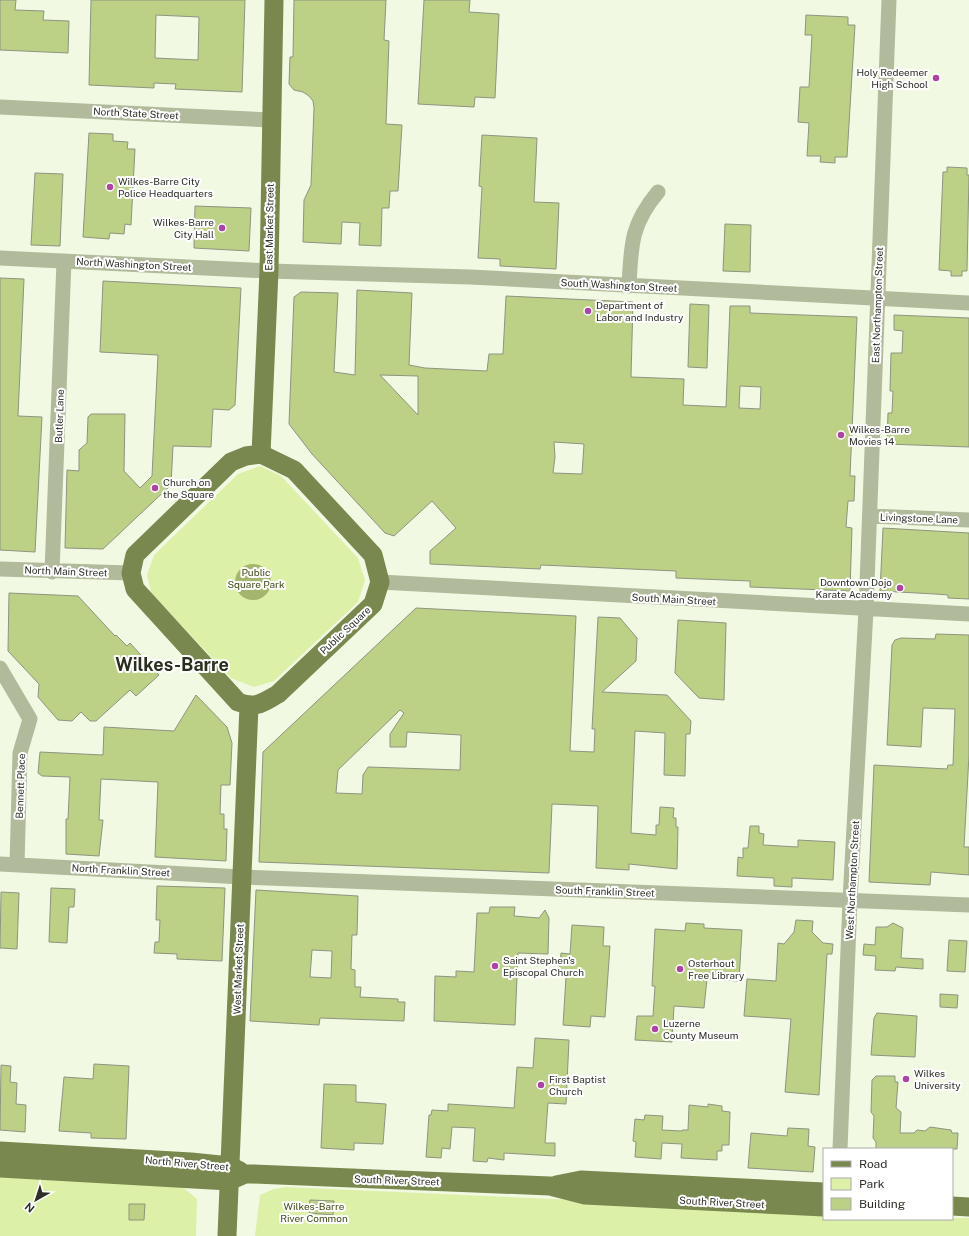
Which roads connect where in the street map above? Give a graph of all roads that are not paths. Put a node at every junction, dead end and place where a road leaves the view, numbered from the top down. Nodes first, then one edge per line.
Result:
1 (274, 0) edge
2 (889, 0) edge
3 (0, 107) edge
4 (271, 120) junction
5 (658, 192) dead end
6 (0, 258) edge
7 (64, 261) junction
8 (269, 270) junction
9 (629, 286) junction
10 (876, 298) junction
11 (969, 303) edge
12 (262, 454) junction
13 (870, 516) junction
14 (969, 520) edge
15 (0, 570) edge
16 (52, 572) junction
17 (131, 573) junction
18 (380, 582) junction
19 (866, 610) junction
20 (969, 614) edge
21 (0, 668) edge
22 (249, 706) junction
23 (0, 864) edge
24 (17, 865) junction
25 (242, 877) junction
26 (850, 900) junction
27 (969, 905) edge
28 (840, 1148) edge
29 (0, 1151) edge
30 (0, 1168) edge
31 (235, 1174) junction
32 (550, 1186) junction
33 (823, 1192) edge
34 (953, 1206) edge
35 (969, 1207) edge
36 (823, 1208) edge
37 (227, 1234) edge

1 - 4 main road, East Market Street
2 - 10 street, East Northampton Street
3 - 4 street, North State Street
4 - 8 main road, East Market Street
5 - 9 street
6 - 7 street, North Washington Street
7 - 8 street, North Washington Street
7 - 16 street, Butler Lane
8 - 9 street, South Washington Street
8 - 12 main road, East Market Street
9 - 10 street, South Washington Street
10 - 11 street, South Washington Street
10 - 13 street, East Northampton Street
12 - 17 main road
12 - 18 main road
13 - 14 street, Livingstone Lane
13 - 19 street, East Northampton Street
15 - 16 street, North Main Street
16 - 17 street, North Main Street
17 - 22 main road
18 - 19 street, South Main Street
18 - 22 main road, Public Square
19 - 20 street, South Main Street
19 - 26 street, West Northampton Street
21 - 24 street, Bennett Place
22 - 25 main road, West Market Street
23 - 24 street, North Franklin Street
24 - 25 street, North Franklin Street
25 - 26 street, South Franklin Street
25 - 31 main road, West Market Street
26 - 27 street, South Franklin Street
26 - 28 street, West Northampton Street
29 - 31 main road, North River Street
30 - 31 main road, North River Street
31 - 32 main road, South River Street
31 - 37 main road, West Market Street
32 - 33 main road, South River Street
32 - 36 main road, South River Street
34 - 35 main road

